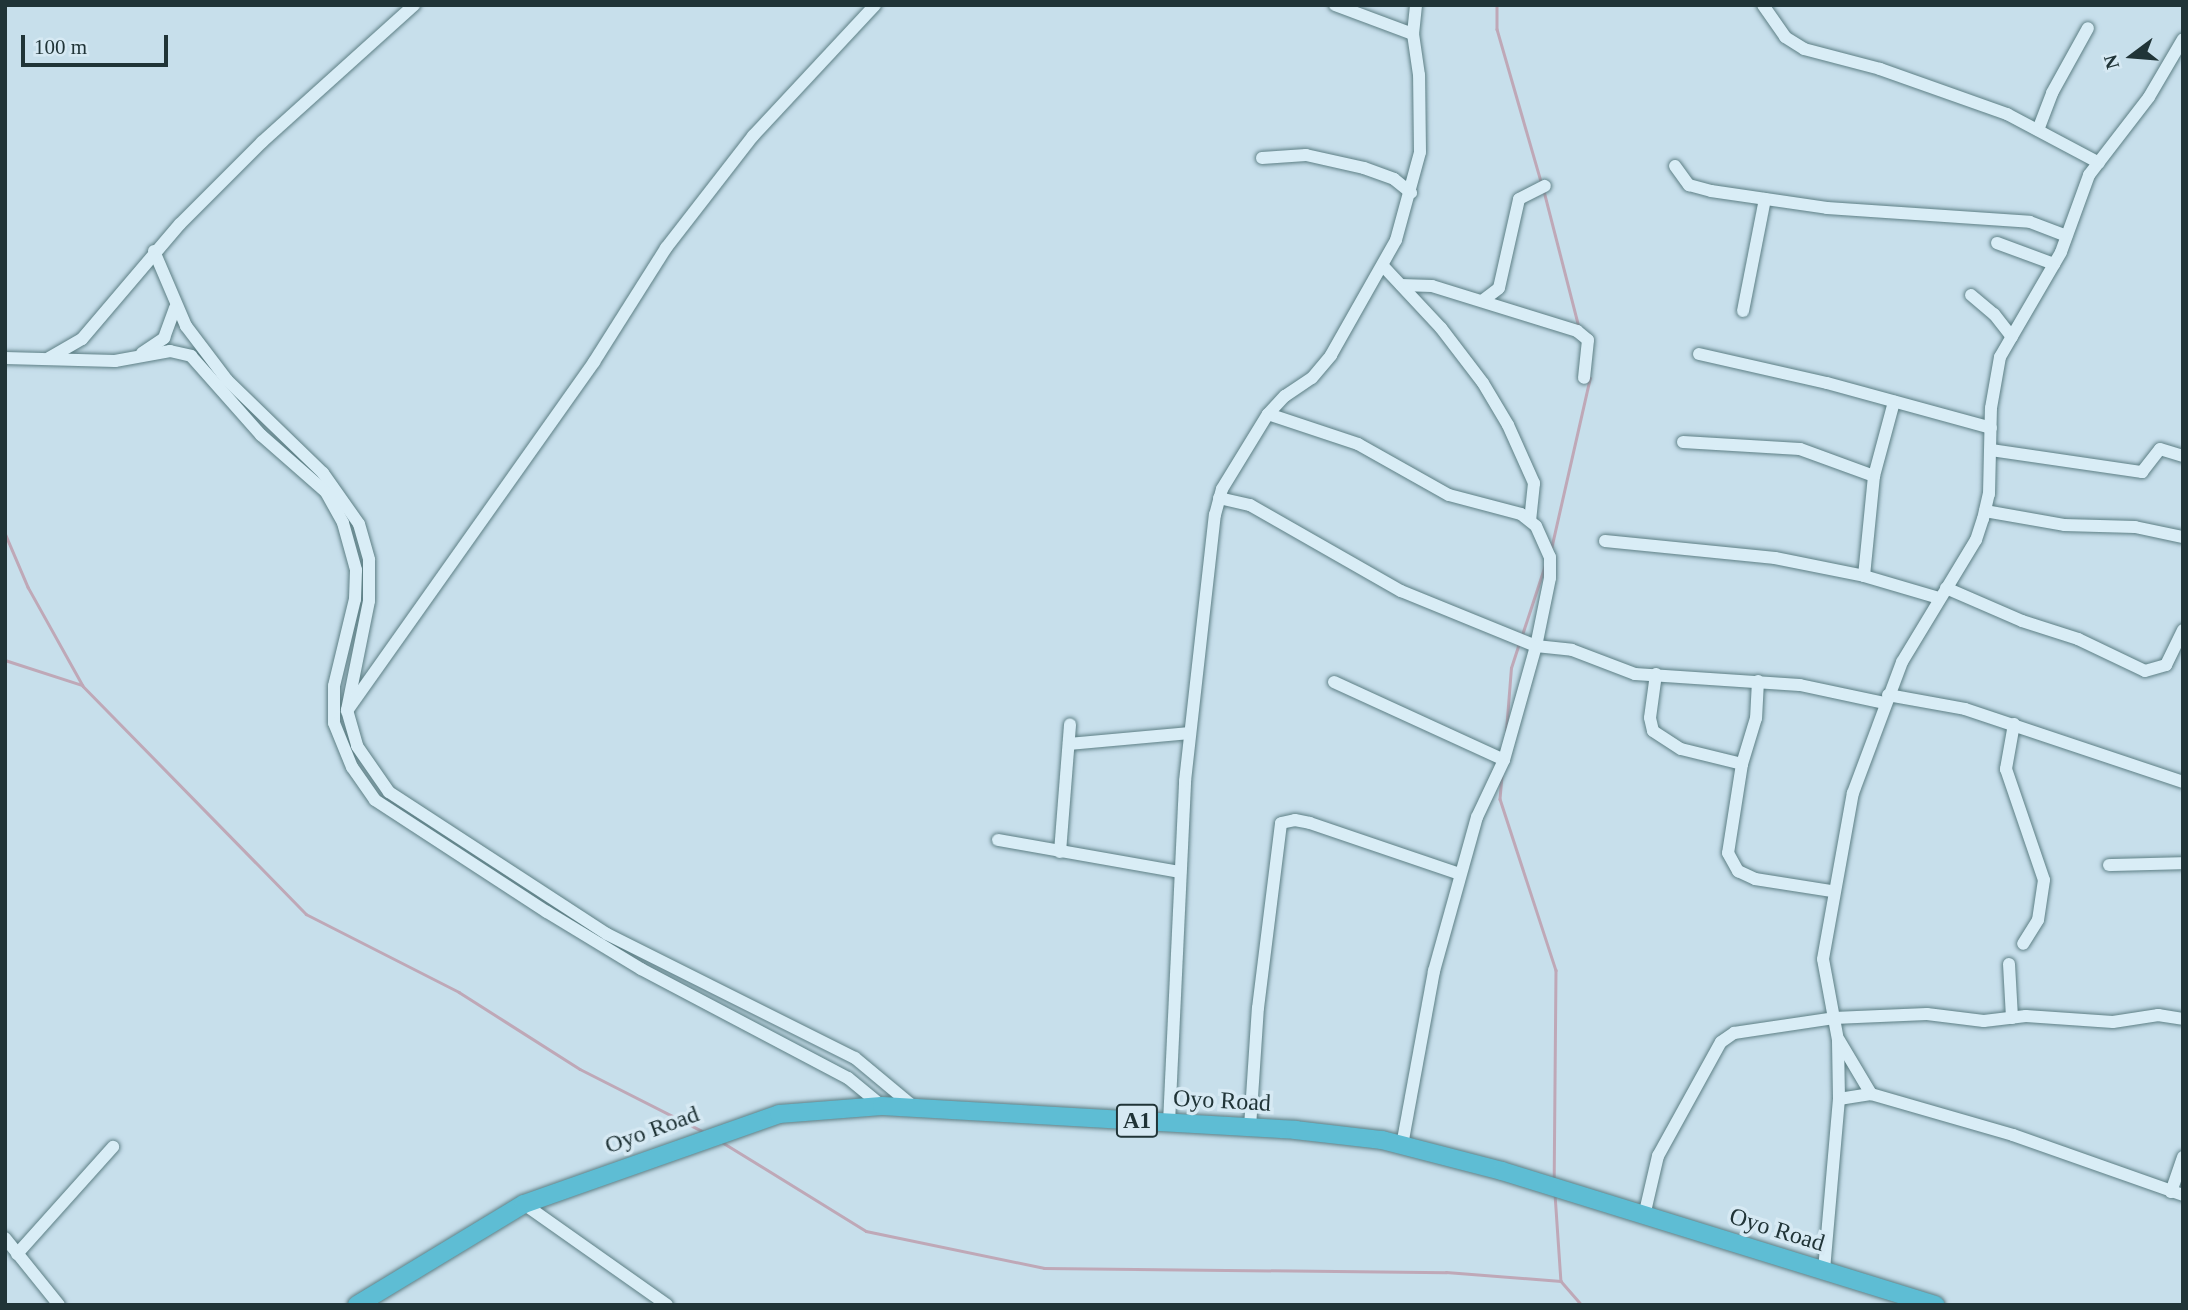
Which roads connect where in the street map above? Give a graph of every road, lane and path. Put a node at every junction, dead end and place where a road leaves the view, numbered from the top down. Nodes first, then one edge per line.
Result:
1 (414, 5) edge
2 (875, 5) edge
3 (1335, 5) edge
4 (1416, 5) edge
5 (1763, 5) edge
6 (2088, 28) dead end
7 (1413, 34) junction
8 (2183, 39) edge
9 (2038, 130) junction
10 (1262, 158) dead end
11 (2099, 163) junction
12 (1675, 166) dead end
13 (1545, 186) dead end
14 (1411, 193) junction
15 (1765, 199) junction
16 (2067, 236) junction
17 (1997, 243) dead end
18 (154, 251) junction
19 (2054, 264) junction
20 (1383, 266) junction
21 (1401, 285) junction
22 (1970, 295) dead end
23 (1482, 301) junction
24 (175, 308) junction
25 (1742, 311) dead end
26 (2012, 337) junction
27 (82, 339) junction
28 (1699, 354) dead end
29 (135, 356) junction
30 (5, 358) edge
31 (45, 359) junction
32 (89, 362) junction
33 (1584, 378) dead end
34 (1894, 402) junction
35 (1268, 414) junction
36 (1991, 428) junction
37 (1683, 442) dead end
38 (1991, 450) junction
39 (2183, 456) edge
40 (1874, 476) junction
41 (1219, 498) junction
42 (1985, 511) junction
43 (1530, 519) junction
44 (2183, 537) edge
45 (1605, 541) dead end
46 (1864, 576) junction
47 (1942, 593) junction
48 (2183, 630) edge
49 (1526, 642) junction
50 (1656, 674) junction
51 (1758, 681) junction
52 (1334, 682) dead end
53 (1886, 699) junction
54 (347, 710) junction
55 (334, 723) junction
56 (1070, 724) dead end
57 (2014, 724) junction
58 (1190, 733) junction
59 (1069, 744) junction
60 (1504, 761) junction
61 (1742, 764) junction
62 (2183, 782) edge
63 (998, 841) dead end
64 (1060, 852) junction
65 (2183, 863) edge
66 (2109, 865) dead end
67 (1180, 872) junction
68 (1460, 874) junction
69 (1832, 891) junction
70 (2023, 944) dead end
71 (2009, 964) dead end
72 (1833, 1018) junction
73 (2012, 1018) junction
74 (2183, 1019) edge
75 (1838, 1040) junction
76 (1871, 1094) junction
77 (1839, 1099) junction
78 (882, 1106) junction
79 (914, 1107) junction
80 (1168, 1124) junction
81 (1250, 1127) junction
82 (1402, 1145) junction
83 (113, 1147) dead end
84 (2183, 1157) edge
85 (2177, 1193) edge
86 (524, 1204) junction
87 (1644, 1216) junction
88 (5, 1238) edge
89 (18, 1254) junction
90 (1824, 1270) junction
91 (59, 1305) edge
92 (357, 1305) edge
93 (667, 1305) edge
94 (1936, 1305) edge

1 - 18 street
2 - 54 street
3 - 7 street
4 - 7 street
5 - 9 street
6 - 9 street
7 - 14 street
8 - 11 street
9 - 11 street
10 - 14 street
11 - 16 street
12 - 15 street
13 - 23 street
14 - 20 street
15 - 16 street
15 - 25 street
16 - 19 street
17 - 19 street
18 - 24 street
18 - 27 street
19 - 26 street
20 - 21 street
20 - 35 street
21 - 23 street
21 - 43 street
22 - 26 street
23 - 33 street
24 - 29 street
24 - 54 street
26 - 36 street
27 - 31 street
27 - 32 street
28 - 34 street
29 - 32 street
29 - 55 street
30 - 31 street
31 - 32 street
34 - 36 street
34 - 40 street
35 - 41 street
35 - 43 street
36 - 38 street
37 - 40 street
38 - 39 street
38 - 42 street
40 - 46 street
41 - 49 street
41 - 58 street
42 - 44 street
42 - 47 street
43 - 49 street
45 - 46 street
46 - 47 street
47 - 48 street
47 - 53 street
49 - 50 street
49 - 60 street
50 - 51 street
50 - 61 street
51 - 53 street
51 - 61 street
52 - 60 street
53 - 57 street
53 - 69 street
54 - 55 street
54 - 79 street
55 - 78 street
56 - 59 street
57 - 62 street
57 - 70 street
58 - 59 street
58 - 67 street
59 - 64 street
60 - 68 street
61 - 69 street
63 - 64 street
64 - 67 street
65 - 66 street
67 - 80 street
68 - 81 street
68 - 82 street
69 - 72 street
71 - 73 street
72 - 73 street
72 - 75 street
72 - 87 street
73 - 74 street
75 - 76 street
75 - 77 street
76 - 77 street
76 - 85 street
77 - 90 street
78 - 79 highway, Oyo Road / A1
78 - 86 highway, Oyo Road / A1
79 - 80 highway, Oyo Road / A1
80 - 81 highway, Oyo Road / A1
81 - 82 highway, Oyo Road / A1
82 - 87 highway, Oyo Road / A1
83 - 89 street
84 - 85 street
86 - 92 highway, Oyo Road / A1
86 - 93 street
87 - 90 highway, Oyo Road / A1
88 - 89 street
89 - 91 street
90 - 94 highway, Oyo Road / A1

